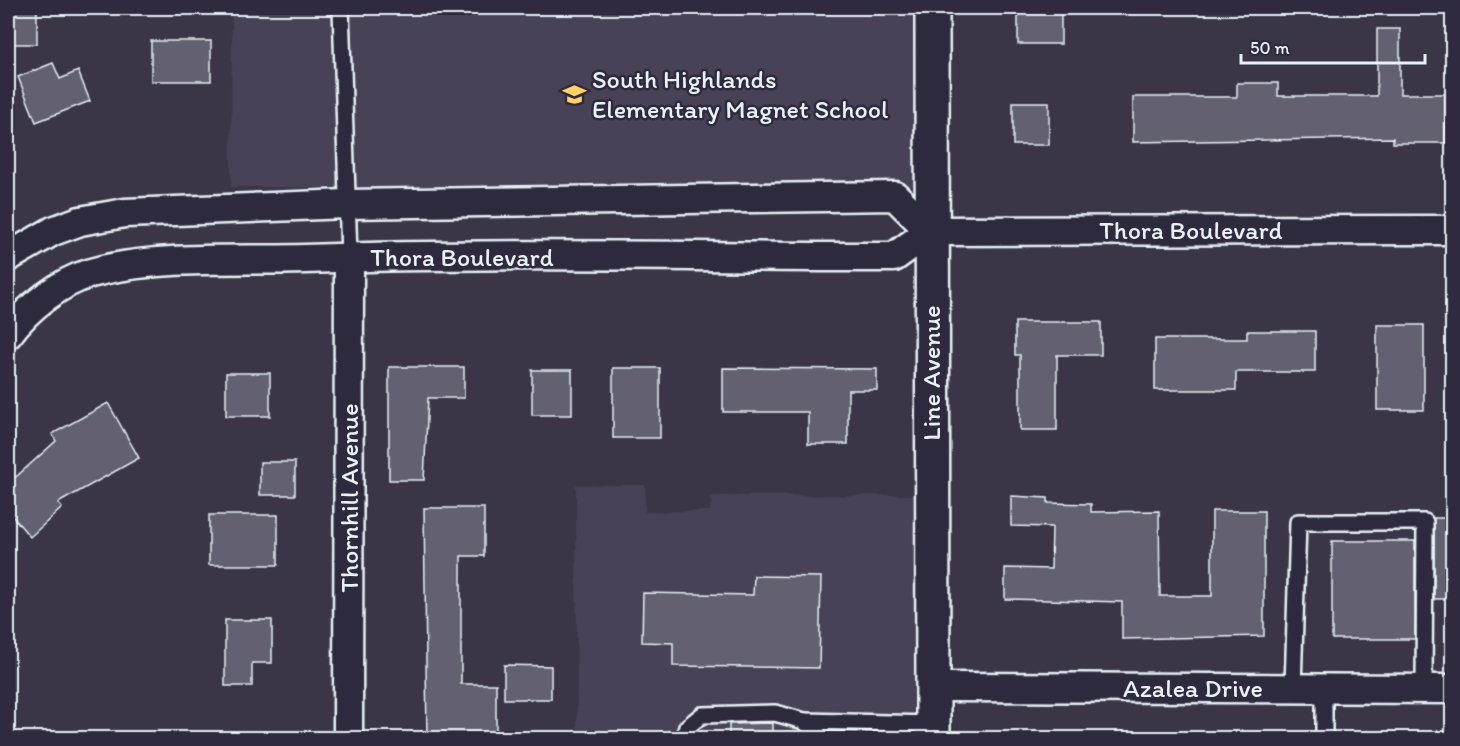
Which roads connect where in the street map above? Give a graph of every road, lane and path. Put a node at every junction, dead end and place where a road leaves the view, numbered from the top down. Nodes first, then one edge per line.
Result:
1 (341, 8) edge
2 (932, 8) edge
3 (347, 204) junction
4 (1452, 230) edge
5 (930, 231) junction
6 (8, 256) edge
7 (349, 257) junction
8 (8, 334) edge
9 (933, 687) junction
10 (1293, 688) junction
11 (1324, 689) junction
12 (1424, 689) junction
13 (1452, 689) edge
14 (804, 720) junction
15 (933, 731) edge
16 (348, 738) edge
17 (684, 738) edge
18 (822, 738) edge
19 (1324, 738) edge

1 - 3 lane
2 - 5 main road, Line Avenue
3 - 5 street, Thora Boulevard
3 - 6 street, Thora Boulevard
3 - 7 lane
4 - 5 street, Thora Boulevard
5 - 7 street, Thora Boulevard
5 - 9 main road, Line Avenue
7 - 8 street, Thora Boulevard
7 - 16 street, Thornhill Avenue
9 - 10 street, Azalea Drive
9 - 15 main road, Line Avenue
10 - 11 street, Azalea Drive
10 - 12 lane
11 - 12 street, Azalea Drive
11 - 19 lane
12 - 13 street, Azalea Drive
14 - 15 lane
14 - 17 lane
14 - 18 lane

